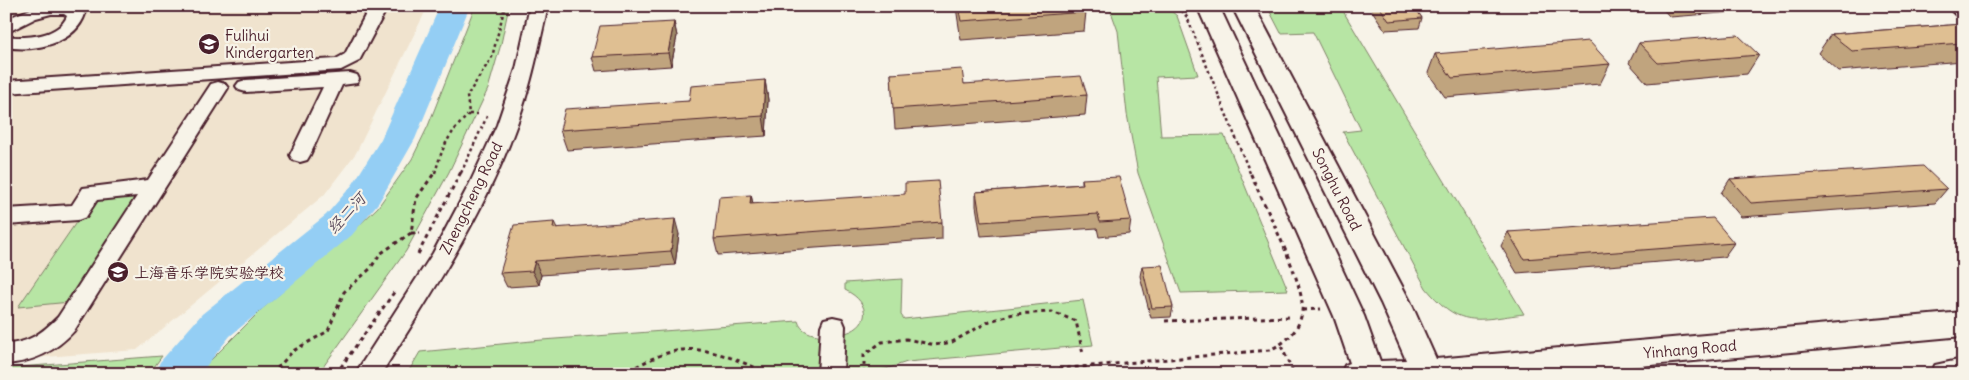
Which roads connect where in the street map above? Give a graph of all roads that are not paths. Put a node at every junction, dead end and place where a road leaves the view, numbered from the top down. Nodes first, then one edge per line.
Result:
1 (379, 6) edge
2 (539, 6) edge
3 (1208, 6) edge
4 (1243, 6) edge
5 (1956, 6) edge
6 (58, 7) edge
7 (1963, 12) edge
8 (6, 28) edge
9 (6, 41) edge
10 (6, 87) edge
11 (218, 88) junction
12 (6, 101) edge
13 (300, 154) dead end
14 (154, 187) junction
15 (6, 218) edge
16 (1963, 324) edge
17 (833, 326) dead end
18 (6, 354) edge
19 (1963, 372) edge
20 (1365, 373) edge
21 (1426, 373) edge
22 (366, 374) edge
23 (830, 374) edge
24 (1946, 374) edge

1 - 10 street
2 - 22 street, Zhengcheng Road
3 - 20 main road
4 - 21 main road, Songhu Road
5 - 7 street
6 - 8 street
6 - 9 street
11 - 12 street
11 - 13 street
11 - 14 street
14 - 15 street
14 - 18 street
16 - 21 main road, Yinhang Road
17 - 23 street
19 - 24 main road
20 - 21 main road, Yinhang Road

